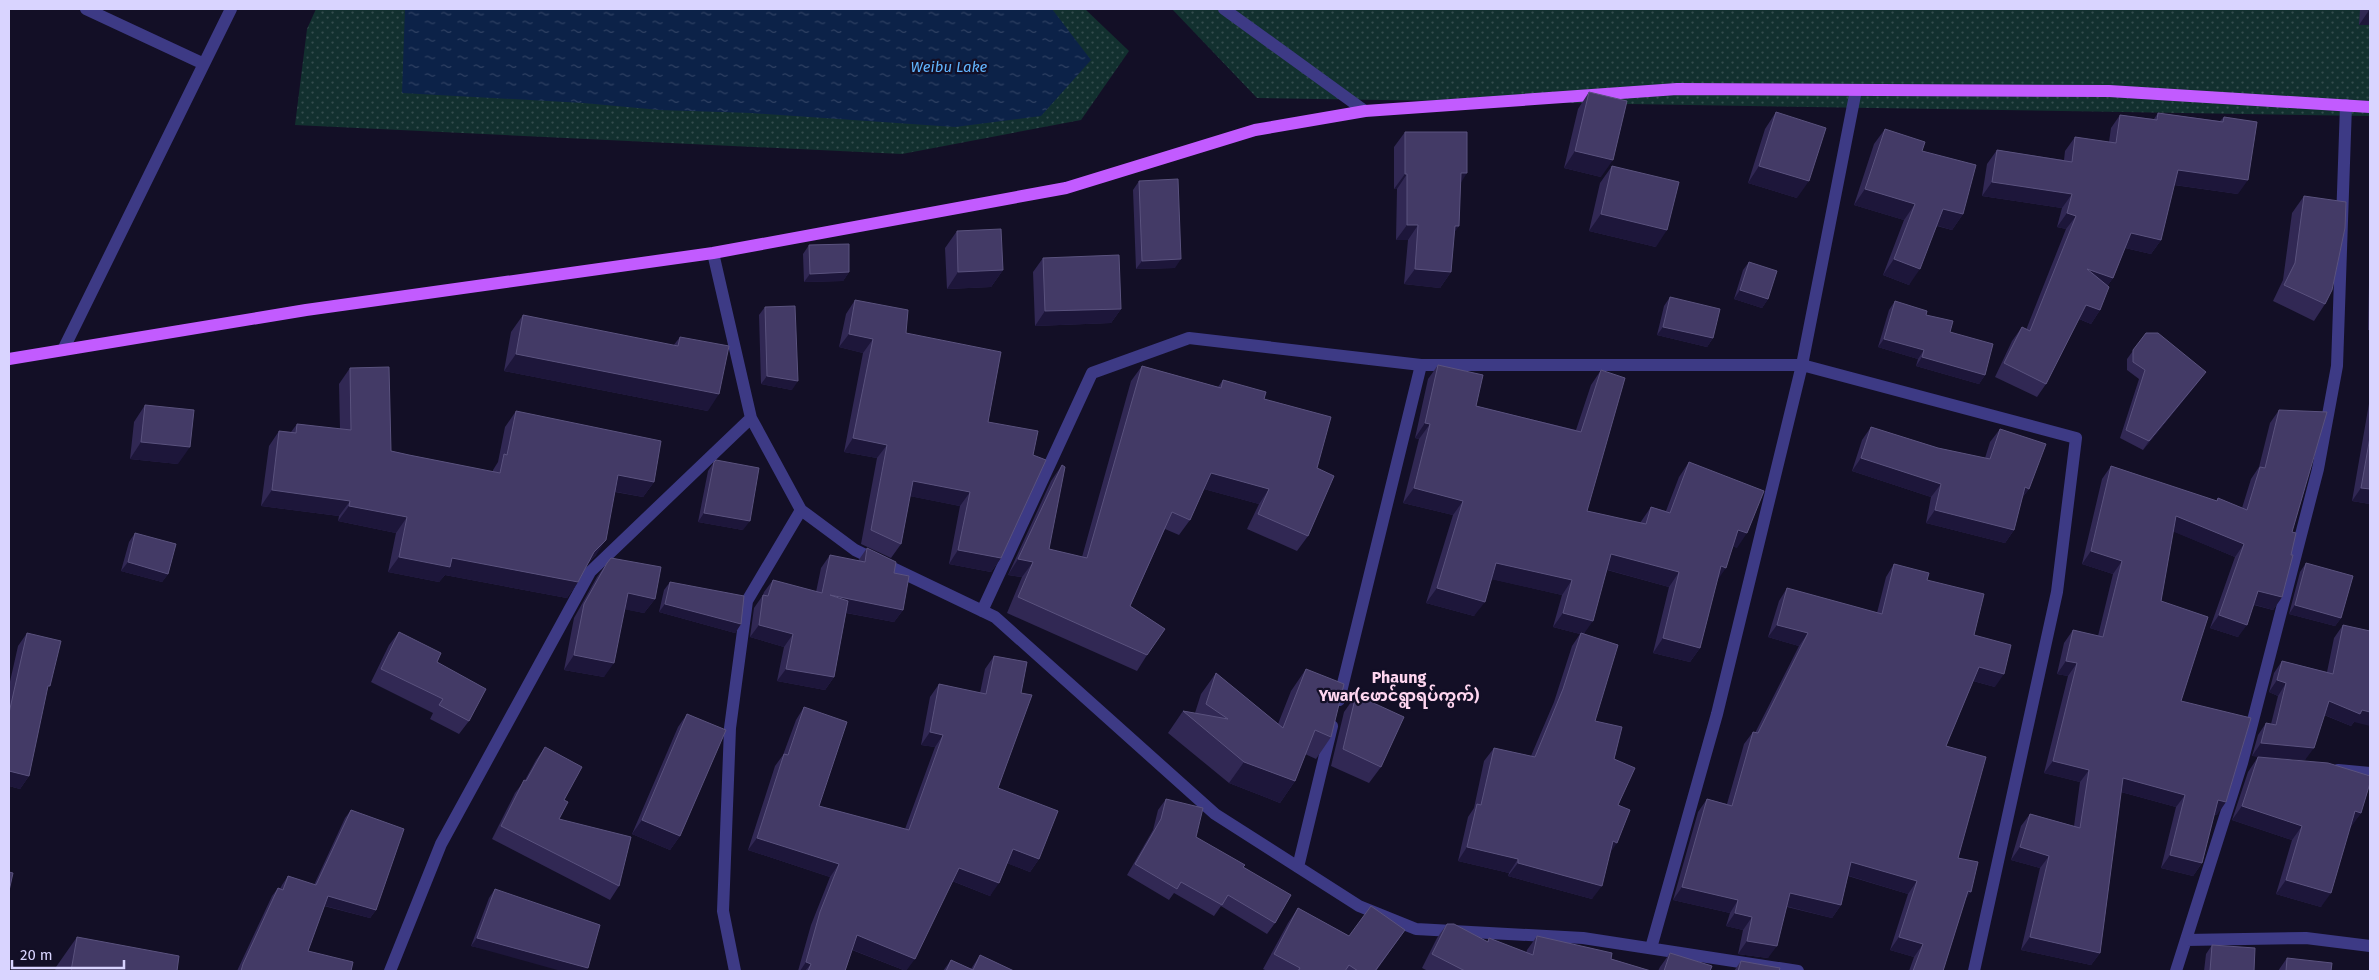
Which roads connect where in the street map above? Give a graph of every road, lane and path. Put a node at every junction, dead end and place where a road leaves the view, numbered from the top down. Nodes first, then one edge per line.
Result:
1 (86, 9) edge
2 (232, 9) edge
3 (1224, 9) edge
4 (204, 64) junction
5 (1856, 90) junction
6 (2346, 105) junction
7 (2370, 107) edge
8 (1365, 111) junction
9 (713, 253) junction
10 (63, 350) junction
11 (9, 358) edge
12 (1421, 364) junction
13 (1802, 365) junction
14 (751, 418) junction
15 (801, 510) junction
16 (982, 612) junction
17 (2321, 769) edge
18 (2370, 773) edge
19 (1298, 867) junction
20 (2186, 940) junction
21 (2370, 946) edge
22 (1651, 948) junction
23 (390, 971) edge
24 (735, 971) edge
25 (1798, 971) edge
26 (1974, 971) edge
27 (2176, 971) edge

1 - 4 street
2 - 4 street
3 - 8 street
4 - 10 street
5 - 6 main road
5 - 8 main road
5 - 13 street
6 - 7 main road
6 - 20 street
8 - 9 main road
9 - 10 main road
9 - 14 street
10 - 11 main road
12 - 13 street
12 - 16 street
12 - 19 street
13 - 22 street
13 - 26 street
14 - 15 street
14 - 23 street
15 - 16 street
15 - 24 street
16 - 19 street
17 - 18 street
19 - 22 street
20 - 21 street
20 - 27 street
22 - 25 street

